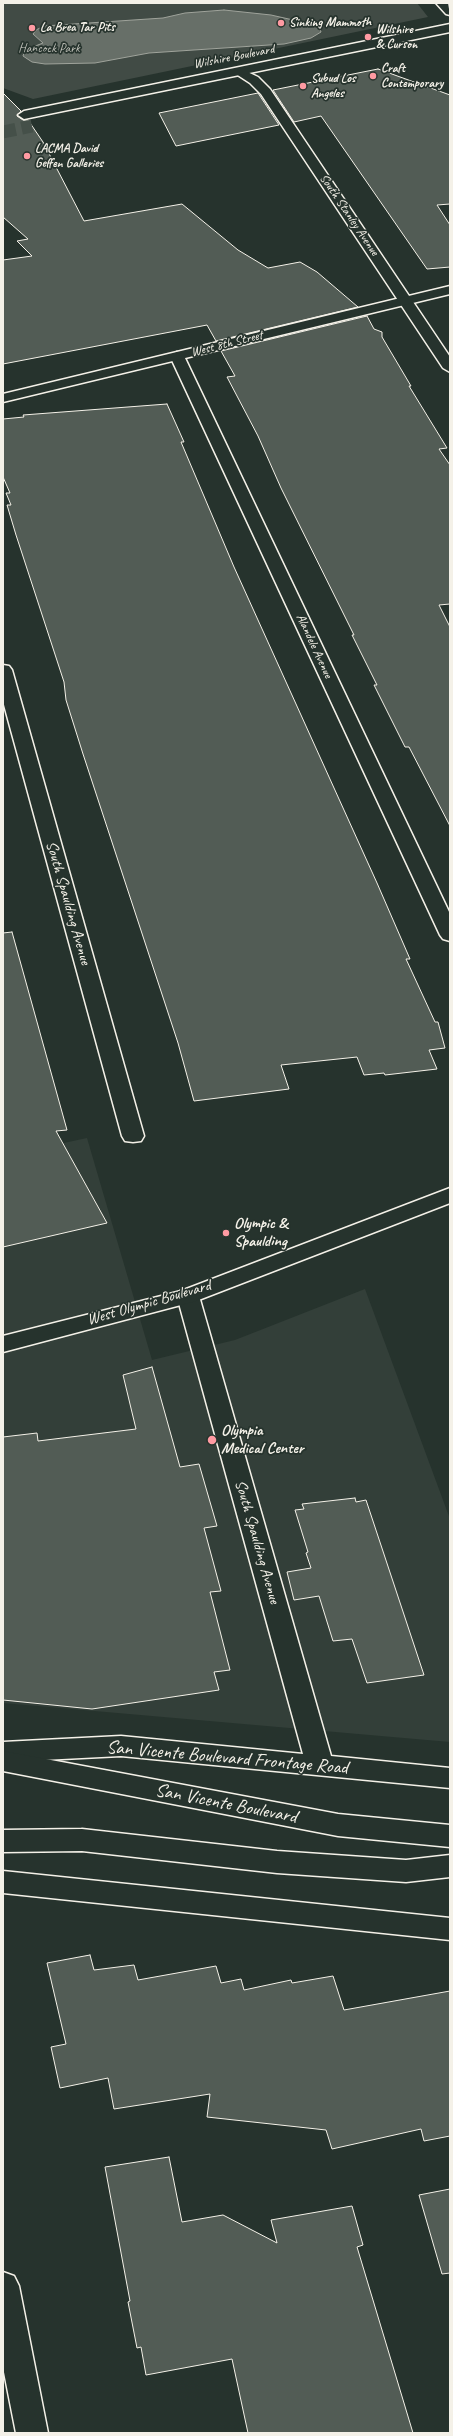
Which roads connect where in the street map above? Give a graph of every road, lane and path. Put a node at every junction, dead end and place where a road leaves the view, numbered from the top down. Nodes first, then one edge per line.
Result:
1 (442, 3) edge
2 (450, 12) edge
3 (450, 28) edge
4 (450, 40) edge
5 (239, 72) junction
6 (254, 80) junction
7 (24, 115) tunnel mouth
8 (32, 126) tunnel mouth
9 (450, 290) edge
10 (407, 301) junction
11 (177, 356) junction
12 (450, 368) edge
13 (3, 398) edge
14 (3, 670) edge
15 (450, 935) edge
16 (133, 1136) dead end
17 (450, 1195) edge
18 (188, 1296) junction
19 (3, 1344) edge
20 (3, 1752) edge
21 (3, 1761) edge
22 (320, 1765) junction
23 (450, 1778) edge
24 (450, 1836) edge
25 (3, 1841) edge
26 (450, 1866) edge
27 (3, 1882) edge
28 (450, 1929) edge
29 (3, 2286) edge
30 (32, 2433) edge

1 - 2 street
3 - 5 street, Wilshire Boulevard
4 - 6 street, Wilshire Boulevard
5 - 6 street, South Stanley Avenue
5 - 7 street, Wilshire Boulevard
6 - 8 street, Wilshire Boulevard
6 - 10 street, South Stanley Avenue
9 - 10 street, West 8th Street
10 - 11 street, West 8th Street
10 - 12 street, South Stanley Avenue
11 - 13 street, West 8th Street
11 - 15 street, Alandele Avenue
14 - 16 street, South Spaulding Avenue
17 - 18 street, West Olympic Boulevard
18 - 19 street, West Olympic Boulevard
18 - 22 street, South Spaulding Avenue
20 - 22 street, San Vicente Boulevard Frontage Road
21 - 24 street, San Vicente Boulevard
22 - 23 street, San Vicente Boulevard Frontage Road
25 - 26 street
27 - 28 street
29 - 30 street

